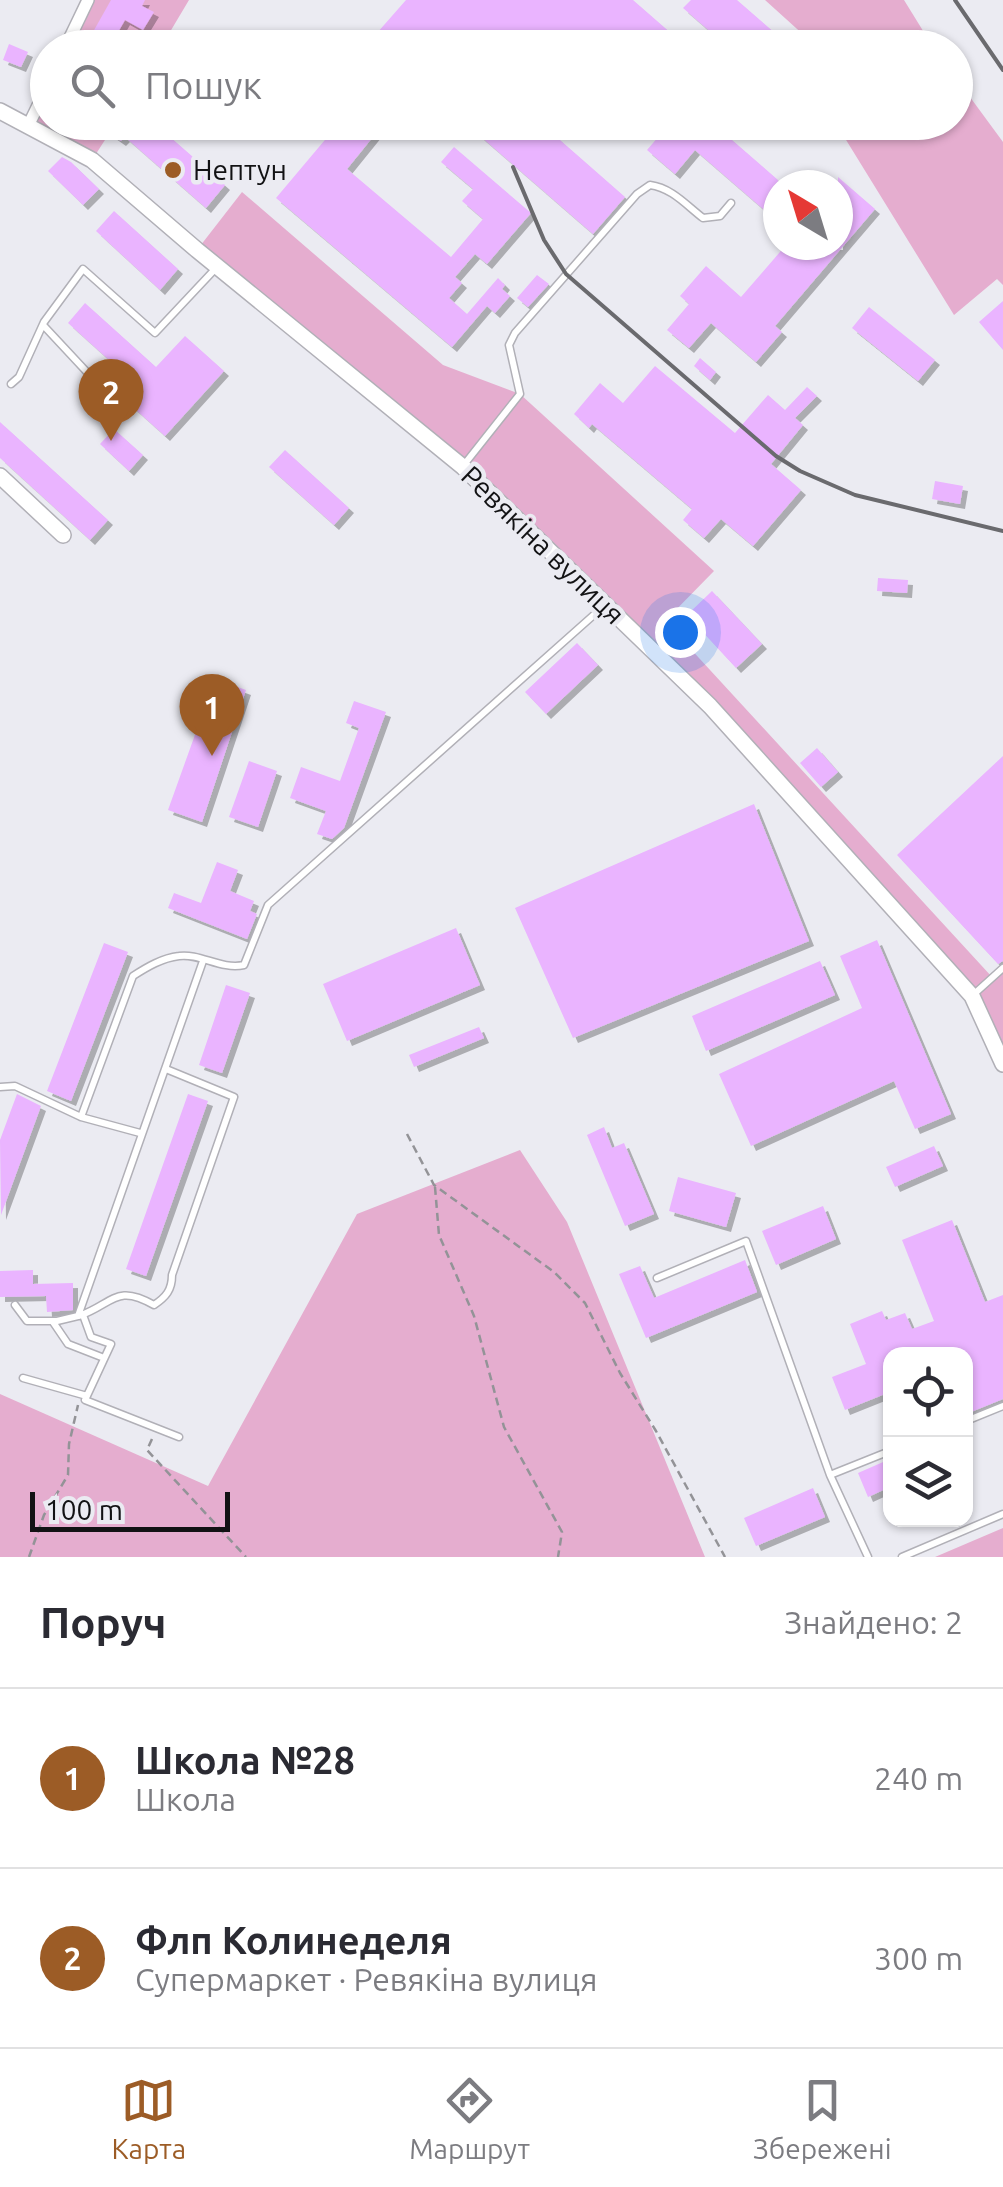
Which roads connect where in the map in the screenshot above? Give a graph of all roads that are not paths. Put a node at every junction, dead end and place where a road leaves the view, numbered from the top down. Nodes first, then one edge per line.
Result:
1 (88, 0) edge
2 (74, 30) edge
3 (0, 111) edge
4 (29, 124) edge
5 (57, 140) edge
6 (731, 203) dead end
7 (218, 266) junction
8 (43, 325) junction
9 (11, 384) dead end
10 (98, 384) dead end
11 (462, 466) junction
12 (0, 476) edge
13 (63, 536) dead end
14 (605, 604) junction
15 (203, 961) junction
16 (1003, 968) edge
17 (972, 996) junction
18 (1003, 1064) edge
19 (166, 1069) junction
20 (0, 1087) edge
21 (81, 1117) junction
22 (140, 1133) junction
23 (657, 1278) dead end
24 (15, 1305) dead end
25 (80, 1315) junction
26 (52, 1321) junction
27 (104, 1358) junction
28 (24, 1378) dead end
29 (84, 1395) junction
30 (1003, 1406) edge
31 (973, 1418) edge
32 (179, 1437) dead end
33 (883, 1454) edge
34 (830, 1475) junction
35 (1003, 1514) edge
36 (868, 1557) edge
37 (902, 1557) edge

1 - 2 street
3 - 4 street, Ревякіна вулиця
5 - 7 street, Ревякіна вулиця
6 - 11 lane
7 - 8 lane
7 - 11 street, Ревякіна вулиця
8 - 9 lane
8 - 10 lane
11 - 14 street, Ревякіна вулиця
12 - 13 street
14 - 15 lane
14 - 17 street, Ревякіна вулиця
15 - 19 lane
15 - 21 lane
16 - 17 lane
17 - 18 street, Ревякіна вулиця
19 - 22 lane
19 - 25 lane
20 - 21 lane
21 - 22 lane
22 - 25 lane
23 - 34 lane
24 - 26 lane
25 - 26 lane
25 - 27 lane
26 - 27 lane
27 - 29 lane
28 - 29 lane
29 - 32 lane
30 - 31 lane
33 - 34 lane
34 - 36 lane
35 - 37 lane

